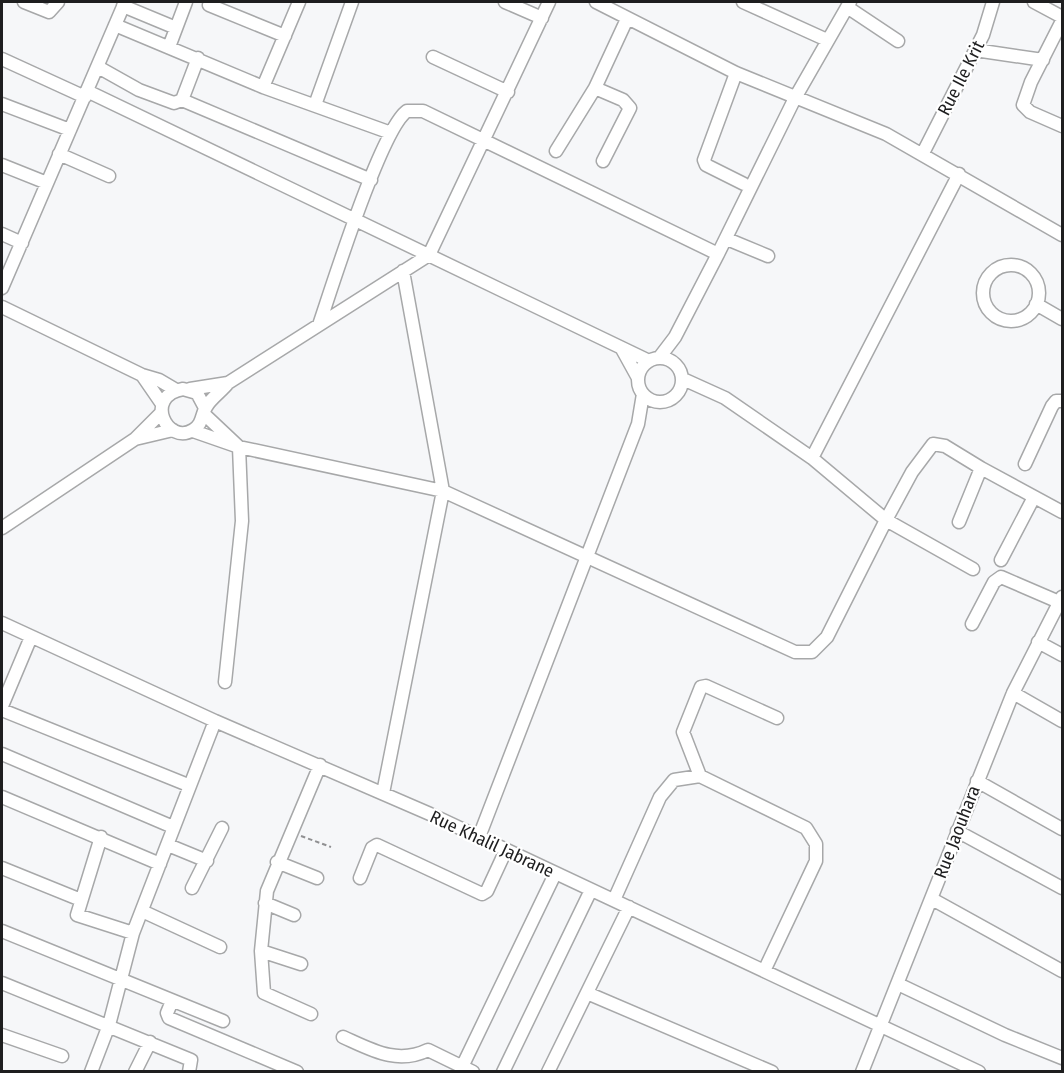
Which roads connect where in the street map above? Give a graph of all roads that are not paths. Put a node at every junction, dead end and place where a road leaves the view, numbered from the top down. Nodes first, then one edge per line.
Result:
1 (24, 2) edge
2 (58, 2) edge
3 (186, 2) edge
4 (299, 2) edge
5 (352, 2) edge
6 (505, 2) edge
7 (549, 2) edge
8 (596, 2) edge
9 (743, 2) edge
10 (993, 2) edge
11 (1034, 2) edge
12 (124, 4) edge
13 (848, 4) edge
14 (209, 5) dead end
15 (542, 18) junction
16 (627, 19) junction
17 (1062, 19) edge
18 (115, 25) junction
19 (176, 28) junction
20 (285, 36) junction
21 (827, 40) junction
22 (1058, 40) edge
23 (898, 41) dead end
24 (169, 46) junction
25 (975, 50) junction
26 (433, 57) dead end
27 (198, 58) junction
28 (2, 59) edge
29 (1043, 60) junction
30 (98, 67) junction
31 (736, 73) junction
32 (263, 87) junction
33 (595, 88) junction
34 (508, 92) junction
35 (86, 94) junction
36 (795, 98) junction
37 (182, 100) junction
38 (2, 104) edge
39 (315, 105) junction
40 (1062, 126) edge
41 (70, 130) junction
42 (391, 133) junction
43 (483, 139) junction
44 (556, 151) dead end
45 (923, 153) junction
46 (59, 154) junction
47 (603, 161) dead end
48 (2, 165) edge
49 (959, 174) junction
50 (109, 176) dead end
51 (371, 180) junction
52 (47, 183) junction
53 (744, 184) dead end
54 (356, 220) junction
55 (2, 234) edge
56 (1062, 235) edge
57 (727, 239) junction
58 (22, 243) junction
59 (718, 254) junction
60 (429, 255) junction
61 (768, 256) dead end
62 (403, 271) junction
63 (2, 288) edge
64 (1036, 304) junction
65 (2, 307) edge
66 (1062, 319) edge
67 (319, 325) junction
68 (675, 337) junction
69 (622, 350) junction
70 (654, 360) junction
71 (673, 362) junction
72 (142, 375) junction
73 (638, 378) junction
74 (683, 379) junction
75 (228, 383) junction
76 (190, 389) junction
77 (700, 389) junction
78 (176, 390) junction
79 (679, 392) junction
80 (643, 394) junction
81 (1062, 401) edge
82 (658, 403) junction
83 (162, 409) junction
84 (205, 412) junction
85 (638, 424) junction
86 (173, 430) junction
87 (193, 431) junction
88 (135, 439) junction
89 (239, 447) junction
90 (812, 458) junction
91 (1025, 464) dead end
92 (981, 468) junction
93 (444, 491) junction
94 (1034, 496) junction
95 (1062, 512) edge
96 (886, 520) junction
97 (959, 522) dead end
98 (2, 528) edge
99 (587, 558) junction
100 (1001, 560) dead end
101 (973, 569) dead end
102 (1061, 600) edge
103 (2, 623) edge
104 (972, 624) dead end
105 (31, 637) junction
106 (1038, 642) junction
107 (1062, 655) edge
108 (225, 682) dead end
109 (1013, 693) junction
110 (2, 708) edge
111 (777, 718) dead end
112 (215, 721) junction
113 (1062, 721) edge
114 (2, 754) edge
115 (320, 765) junction
116 (700, 776) junction
117 (977, 781) junction
118 (189, 785) junction
119 (383, 793) junction
120 (2, 797) edge
121 (173, 827) junction
122 (222, 828) dead end
123 (1062, 829) edge
124 (957, 831) junction
125 (100, 837) junction
126 (479, 837) junction
127 (168, 845) junction
128 (506, 850) junction
129 (207, 861) junction
130 (277, 862) junction
131 (160, 864) junction
132 (2, 868) edge
133 (555, 874) junction
134 (317, 878) dead end
135 (360, 878) dead end
136 (192, 888) dead end
137 (1062, 888) edge
138 (591, 891) junction
139 (932, 899) junction
140 (81, 900) junction
141 (614, 900) junction
142 (265, 903) junction
143 (629, 907) junction
144 (142, 911) junction
145 (294, 915) dead end
146 (2, 931) edge
147 (133, 933) junction
148 (220, 947) dead end
149 (261, 951) junction
150 (301, 964) dead end
151 (764, 970) junction
152 (1062, 970) edge
153 (122, 981) junction
154 (2, 983) edge
155 (898, 984) junction
156 (586, 993) junction
157 (172, 1001) junction
158 (311, 1014) dead end
159 (223, 1022) dead end
160 (109, 1025) junction
161 (880, 1025) junction
162 (2, 1035) edge
163 (343, 1037) dead end
164 (150, 1042) junction
165 (62, 1056) dead end
166 (1062, 1058) edge
167 (468, 1070) edge
168 (91, 1071) edge
169 (135, 1071) edge
170 (189, 1071) edge
171 (297, 1071) edge
172 (503, 1071) edge
173 (548, 1071) edge
174 (772, 1071) edge
175 (863, 1071) edge
176 (979, 1071) edge

1 - 2 street
3 - 19 street
4 - 20 street
5 - 39 street
6 - 15 street
7 - 15 street
8 - 16 street
9 - 21 street
10 - 25 street, Rue Ile Krit
11 - 17 street
12 - 18 street
12 - 19 street
13 - 21 street
13 - 23 street
14 - 20 street
15 - 34 street
16 - 31 street
16 - 33 street
17 - 22 street
18 - 24 street
18 - 30 street
19 - 24 street
20 - 32 street
21 - 36 street
22 - 29 street
24 - 27 street
25 - 29 street
25 - 45 street, Rue Ile Krit
26 - 34 street
27 - 32 street
27 - 37 street
28 - 35 street
29 - 40 street
30 - 35 street
30 - 37 street
31 - 36 street
31 - 53 street
32 - 39 street
33 - 44 street
33 - 47 street
34 - 43 street
35 - 41 street
35 - 54 street
36 - 45 street
36 - 57 street
37 - 51 street
38 - 41 street
39 - 42 street
41 - 46 street
42 - 43 street
42 - 51 street
43 - 59 street
43 - 60 street
45 - 49 street
46 - 50 street
46 - 52 street
48 - 52 street
49 - 56 street
49 - 90 street
51 - 54 street
52 - 58 street
54 - 60 street
54 - 67 street
55 - 58 street
57 - 59 street
57 - 61 street
58 - 63 street
59 - 68 street
60 - 62 street
60 - 69 street
62 - 67 street
62 - 93 street
64 - 64 street
64 - 66 street
65 - 72 street
67 - 75 street
68 - 70 street
68 - 71 street
69 - 70 street
69 - 73 street
70 - 71 street
70 - 73 street
71 - 74 street
72 - 78 street
72 - 83 street
73 - 80 street
74 - 77 street
74 - 79 street
75 - 76 street
75 - 84 street
76 - 78 street
76 - 84 street
77 - 79 street
77 - 90 street
78 - 83 street
79 - 82 street
80 - 82 street
80 - 85 street
81 - 91 street
82 - 85 street
83 - 86 street
83 - 88 street
84 - 87 street
84 - 89 street
85 - 99 street
86 - 87 street
86 - 88 street
87 - 89 street
88 - 98 street
89 - 93 street
89 - 108 street
90 - 96 street
92 - 94 street
92 - 96 street
92 - 97 street
93 - 99 street
93 - 119 street
94 - 95 street
94 - 100 street
96 - 99 street
96 - 101 street
99 - 126 street
102 - 104 street
102 - 106 street, Rue Jaouhara
103 - 105 street, Rue Khalil Jabrane
105 - 110 street
105 - 112 street, Rue Khalil Jabrane
106 - 107 street
106 - 109 street, Rue Jaouhara
109 - 113 street
109 - 117 street, Rue Jaouhara
110 - 118 street
111 - 116 street
112 - 115 street, Rue Khalil Jabrane
112 - 118 street
114 - 121 street
115 - 119 street, Rue Khalil Jabrane
115 - 130 street
116 - 141 street
116 - 151 street
117 - 123 street
117 - 124 street, Rue Jaouhara
118 - 121 street
119 - 126 street, Rue Khalil Jabrane
120 - 125 street
121 - 127 street
122 - 129 street
124 - 137 street
124 - 139 street, Rue Jaouhara
125 - 131 street
125 - 140 street
126 - 128 street, Rue Khalil Jabrane
127 - 129 street
127 - 131 street
128 - 133 street, Rue Khalil Jabrane
128 - 135 street
129 - 136 street
130 - 134 street
130 - 142 street
131 - 144 street
132 - 140 street
133 - 138 street, Rue Khalil Jabrane
133 - 167 street
138 - 141 street, Rue Khalil Jabrane
138 - 172 street
139 - 152 street
139 - 155 street, Rue Jaouhara
140 - 147 street
141 - 143 street, Rue Khalil Jabrane
142 - 145 street
142 - 149 street
143 - 151 street, Rue Khalil Jabrane
143 - 156 street
144 - 147 street
144 - 148 street
146 - 153 street
147 - 153 street
149 - 150 street
149 - 158 street
151 - 161 street, Rue Khalil Jabrane
153 - 157 street
153 - 160 street
154 - 160 street
155 - 161 street, Rue Jaouhara
155 - 166 street
156 - 173 street
156 - 174 street
157 - 159 street
157 - 171 street
160 - 164 street
160 - 168 street
161 - 175 street, Rue Jaouhara
161 - 176 street, Rue Khalil Jabrane
162 - 165 street
163 - 167 street
164 - 169 street
164 - 170 street

